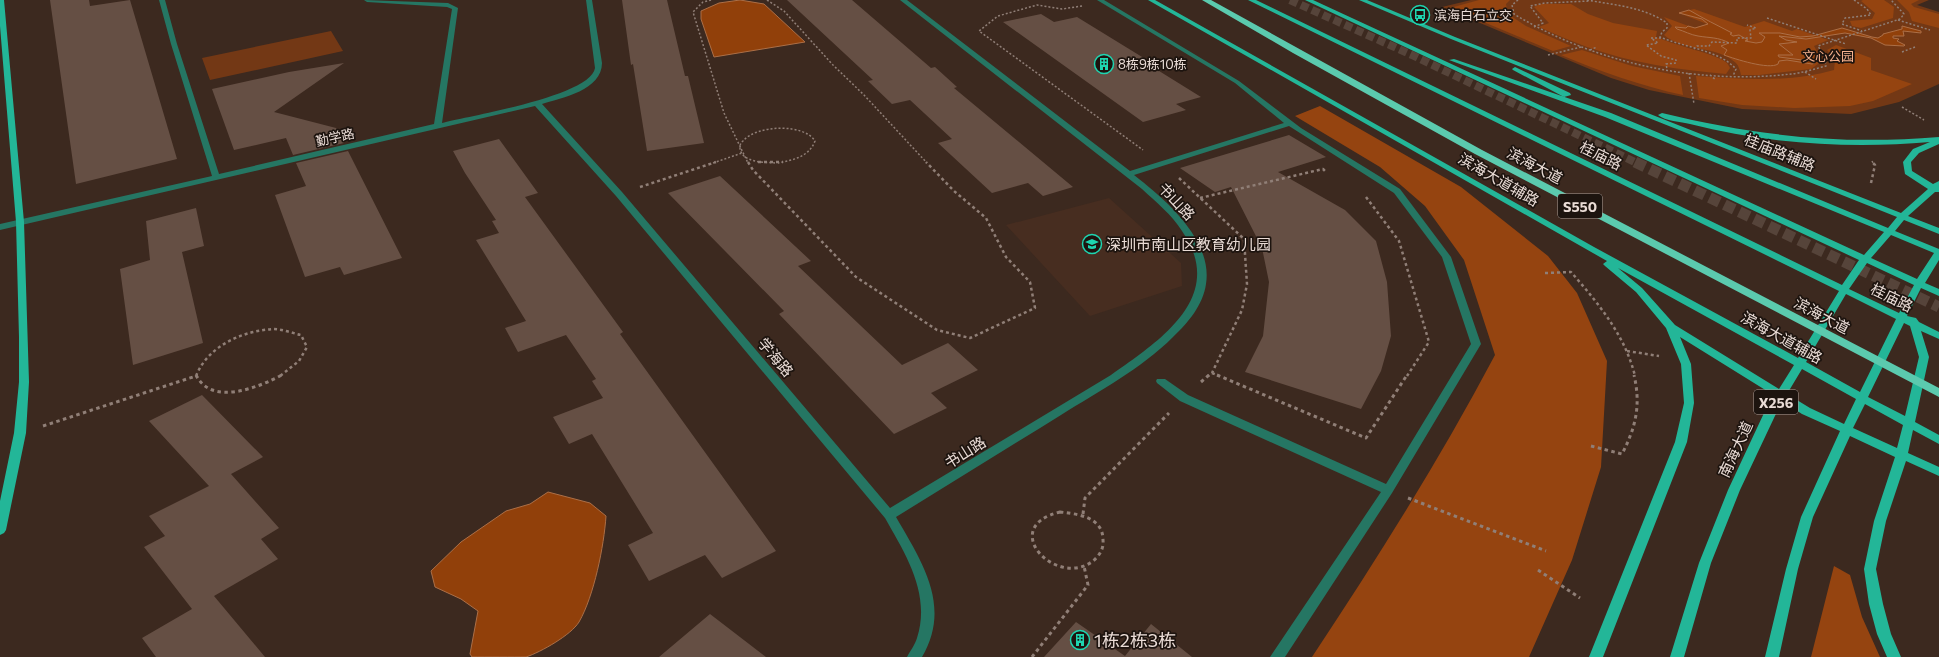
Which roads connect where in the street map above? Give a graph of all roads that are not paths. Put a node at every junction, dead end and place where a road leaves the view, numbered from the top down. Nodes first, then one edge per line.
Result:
1 (0, 0) edge
2 (162, 0) edge
3 (367, 0) edge
4 (589, 0) edge
5 (903, 0) edge
6 (1100, 0) edge
7 (1151, 0) edge
8 (1206, 0) edge
9 (1251, 0) edge
10 (1308, 0) edge
11 (1362, 0) edge
12 (1453, 38) junction
13 (1397, 40) junction
14 (1611, 100) junction
15 (537, 103) junction
16 (1608, 115) junction
17 (1291, 123) junction
18 (438, 126) junction
19 (1939, 140) edge
20 (1128, 174) junction
21 (216, 177) junction
22 (1939, 183) edge
23 (1939, 190) edge
24 (20, 222) junction
25 (0, 227) edge
26 (1939, 231) edge
27 (1591, 249) junction
28 (1939, 253) edge
29 (1939, 292) edge
30 (1909, 304) junction
31 (1671, 327) junction
32 (1939, 336) edge
33 (1161, 381) dead end
34 (1939, 393) edge
35 (1939, 440) edge
36 (1939, 472) edge
37 (1388, 490) junction
38 (889, 515) junction
39 (0, 530) edge
40 (914, 657) edge
41 (1277, 657) edge
42 (1596, 657) edge
43 (1676, 657) edge
44 (1772, 657) edge
45 (1894, 657) edge

1 - 24 main road
2 - 21 street
3 - 18 street
4 - 15 street, 勤学路
5 - 20 street, 书山路
6 - 17 street
7 - 27 main road, 滨海大道辅路 / S550
8 - 34 highway, 滨海大道 / S550
9 - 32 main road, 桂庙路 / S550
10 - 13 main road
11 - 12 main road
12 - 14 main road
12 - 16 main road
13 - 16 main road
13 - 29 main road, 桂庙路
14 - 19 main road
14 - 26 main road, 桂庙路辅路
15 - 18 street, 勤学路
15 - 38 street, 学海路
16 - 28 main road
17 - 20 street
17 - 37 street
18 - 21 street, 勤学路
19 - 23 main road
20 - 38 street, 书山路
21 - 24 street, 勤学路
22 - 43 main road, 南海大道 / X256
24 - 25 street, 勤学路
24 - 39 main road
27 - 31 main road
27 - 35 main road, 滨海大道辅路 / S550
28 - 30 main road
30 - 44 main road
30 - 45 main road
31 - 36 main road
31 - 42 main road
33 - 37 street
37 - 41 street
38 - 40 street, 学海路

